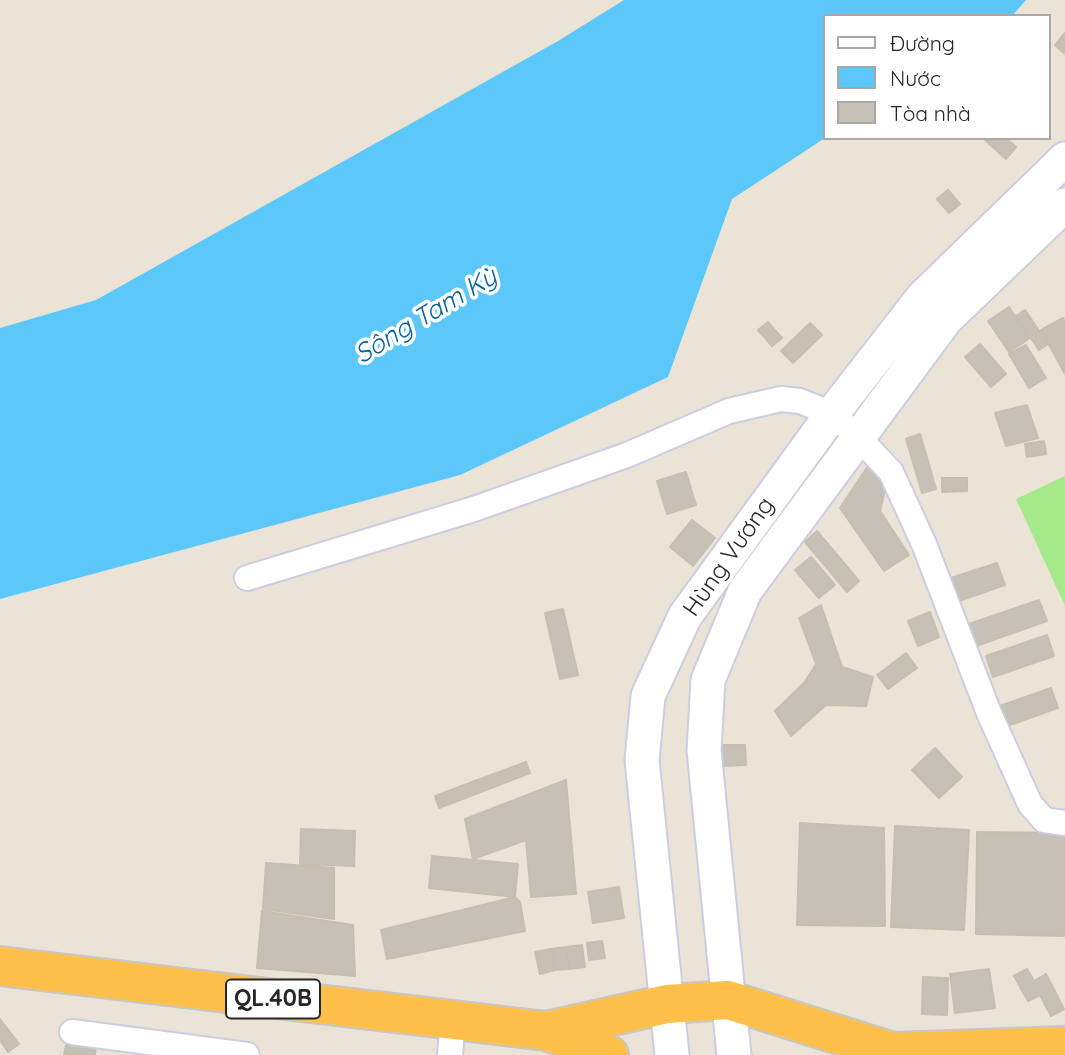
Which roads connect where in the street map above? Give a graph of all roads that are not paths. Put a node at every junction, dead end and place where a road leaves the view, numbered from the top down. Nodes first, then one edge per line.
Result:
1 (1065, 159) edge
2 (1065, 205) edge
3 (832, 414) junction
4 (859, 438) junction
5 (247, 578) dead end
6 (1065, 824) edge
7 (0, 966) edge
8 (729, 1000) junction
9 (667, 1004) junction
10 (546, 1031) junction
11 (72, 1032) dead end
12 (451, 1037) edge
13 (1065, 1046) edge
14 (883, 1053) edge
15 (247, 1055) edge
16 (609, 1055) edge
17 (672, 1055) edge
18 (734, 1055) edge

1 - 3 main road, Hùng Vương
2 - 4 main road, Hùng Vương
3 - 4 street
3 - 5 street
3 - 9 main road, Hùng Vương
4 - 6 street
4 - 8 main road, Hùng Vương
7 - 12 highway, QL.40B
8 - 9 highway
8 - 14 highway
8 - 18 main road, Hùng Vương
9 - 10 highway
9 - 17 main road, Hùng Vương
10 - 12 highway, QL.40B
10 - 16 highway
11 - 15 street
13 - 14 highway

